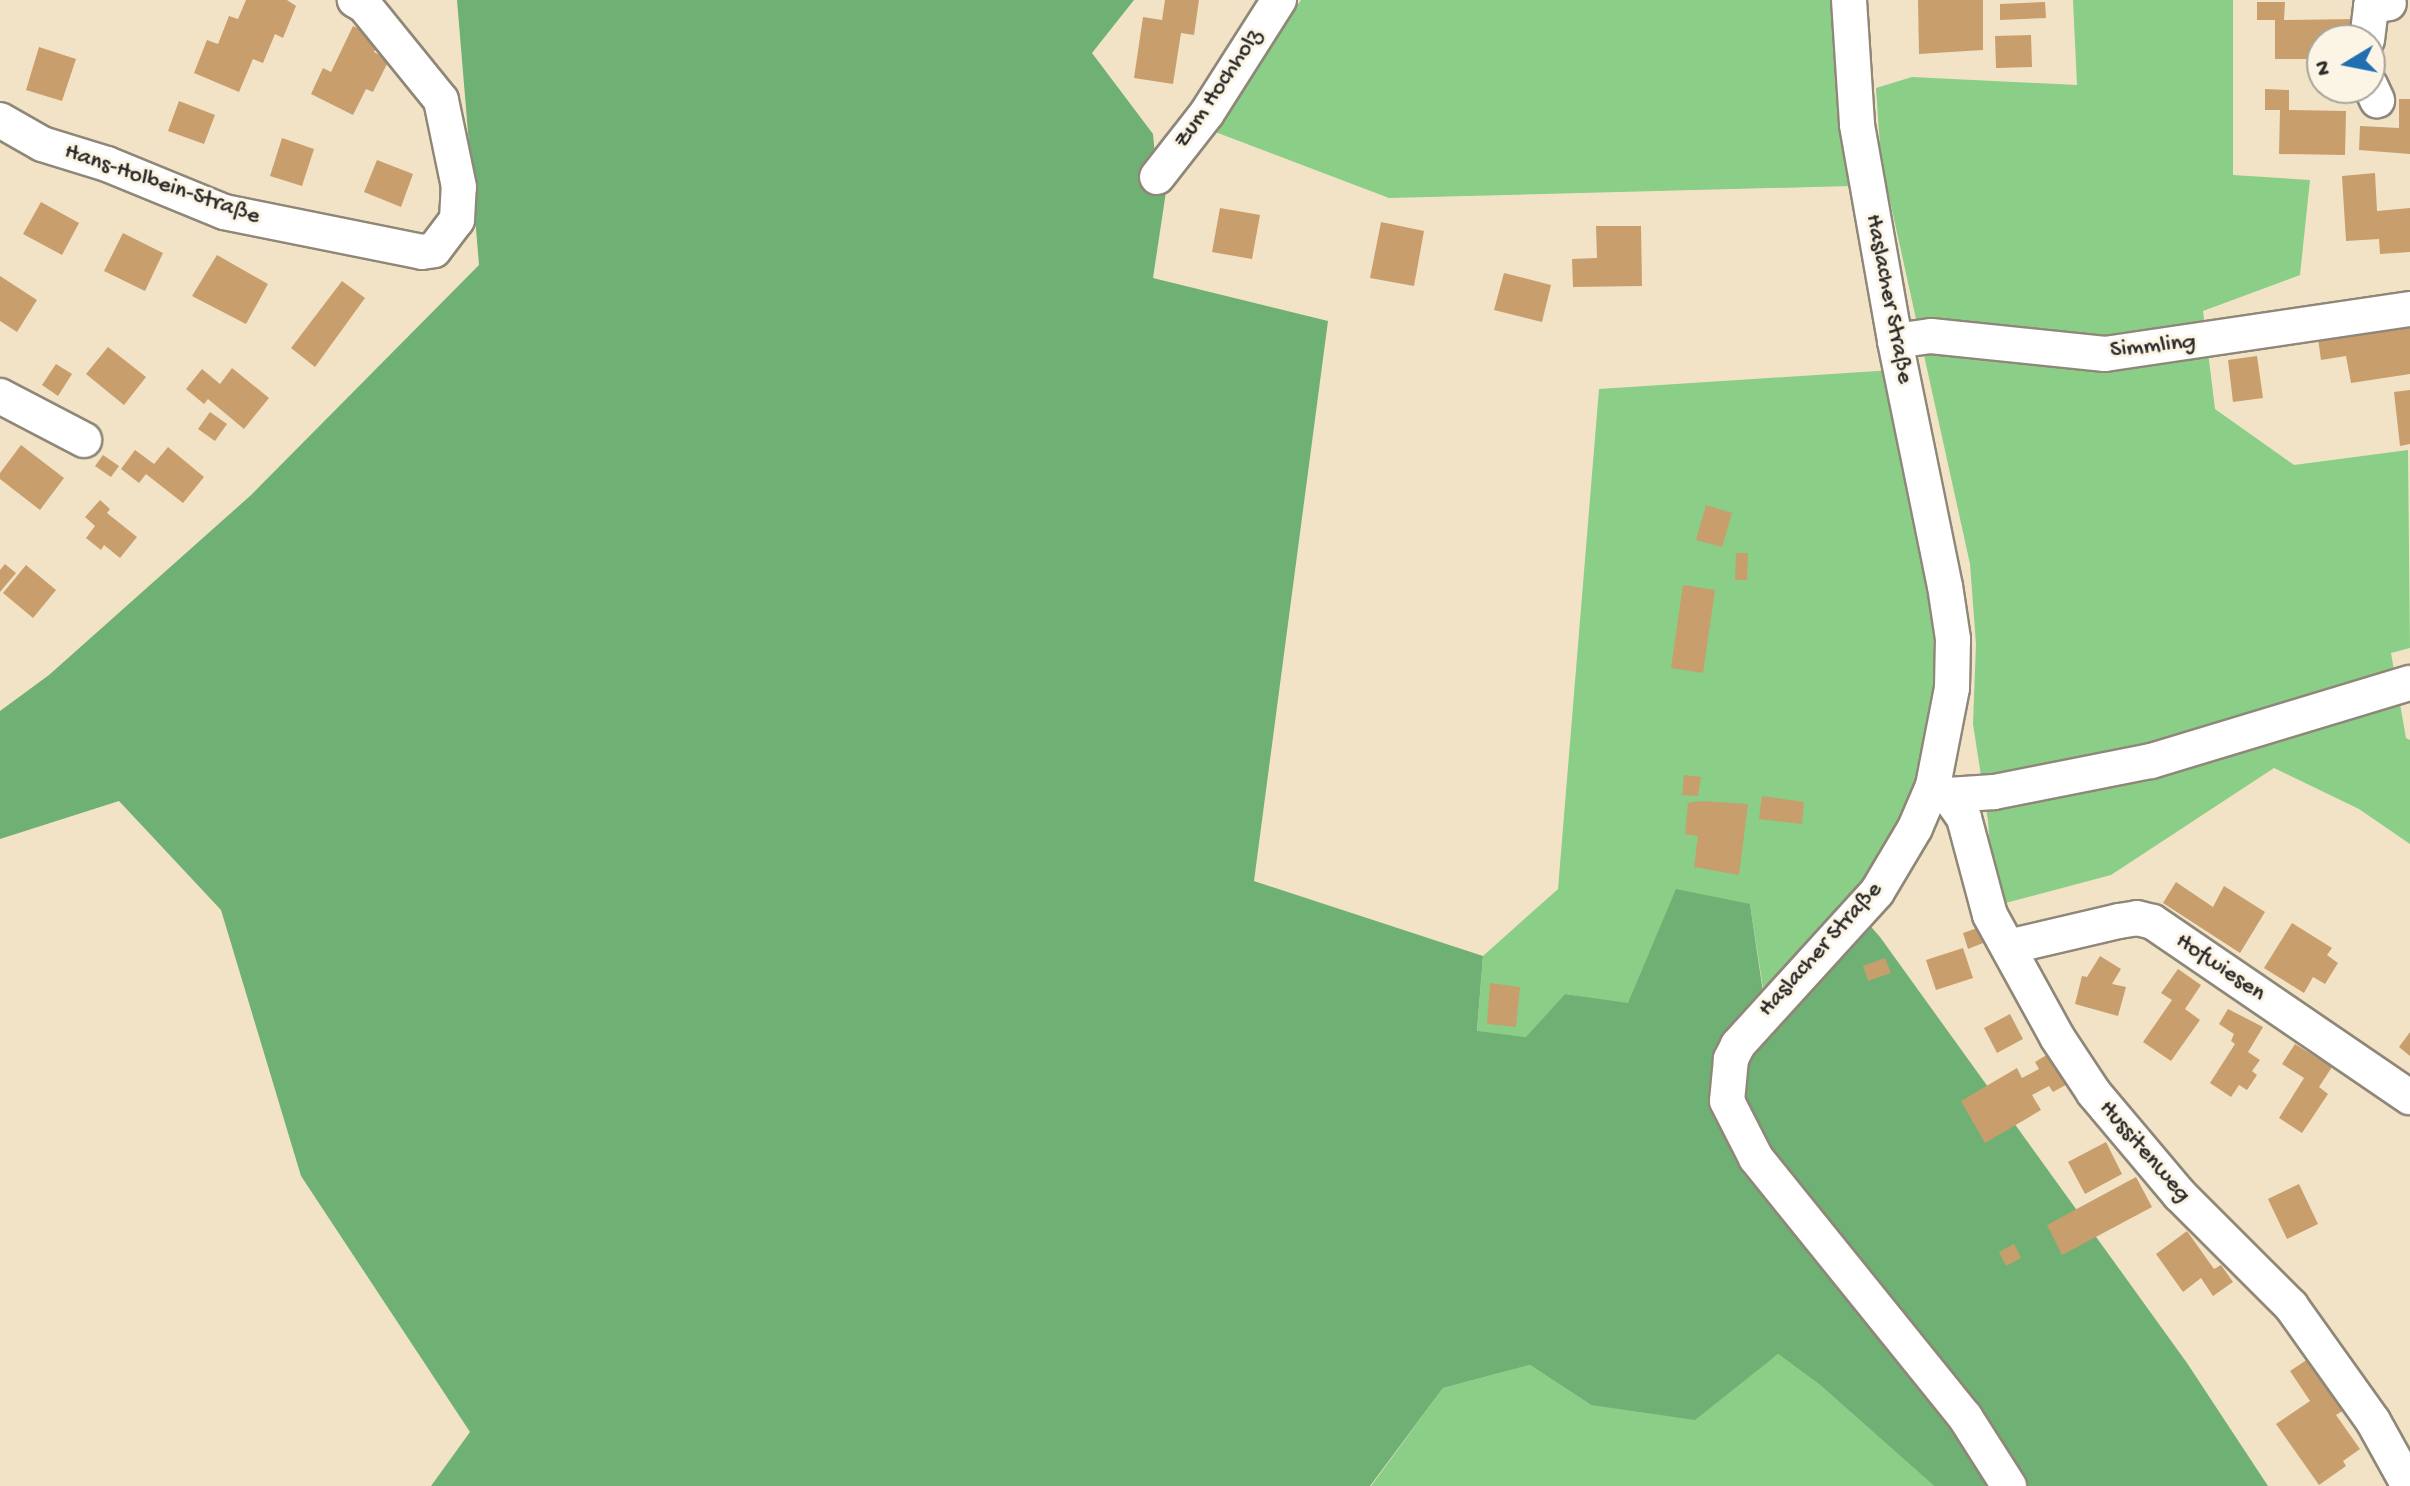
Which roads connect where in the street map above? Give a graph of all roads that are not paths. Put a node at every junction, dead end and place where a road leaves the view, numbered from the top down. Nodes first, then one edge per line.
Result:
1 (355, 0) edge
2 (1279, 0) edge
3 (1849, 0) edge
4 (2396, 3) edge
5 (2369, 24) edge
6 (0, 120) edge
7 (1157, 177) dead end
8 (2410, 309) edge
9 (1895, 341) junction
10 (0, 396) edge
11 (84, 440) dead end
12 (2410, 683) edge
13 (1940, 791) junction
14 (2008, 947) junction
15 (2410, 1097) edge
16 (2009, 1486) edge
17 (2409, 1486) edge

1 - 6 street, Hans-Holbein-Straße
2 - 7 street, Zum Hochholz
3 - 9 street, Haslacher Straße
4 - 5 street
8 - 9 street, Simmling
9 - 13 street, Haslacher Straße
10 - 11 street
12 - 13 street
13 - 14 street, Hussitenweg
13 - 16 street, Haslacher Straße
14 - 15 street, Hofwiesen
14 - 17 street, Hussitenweg

